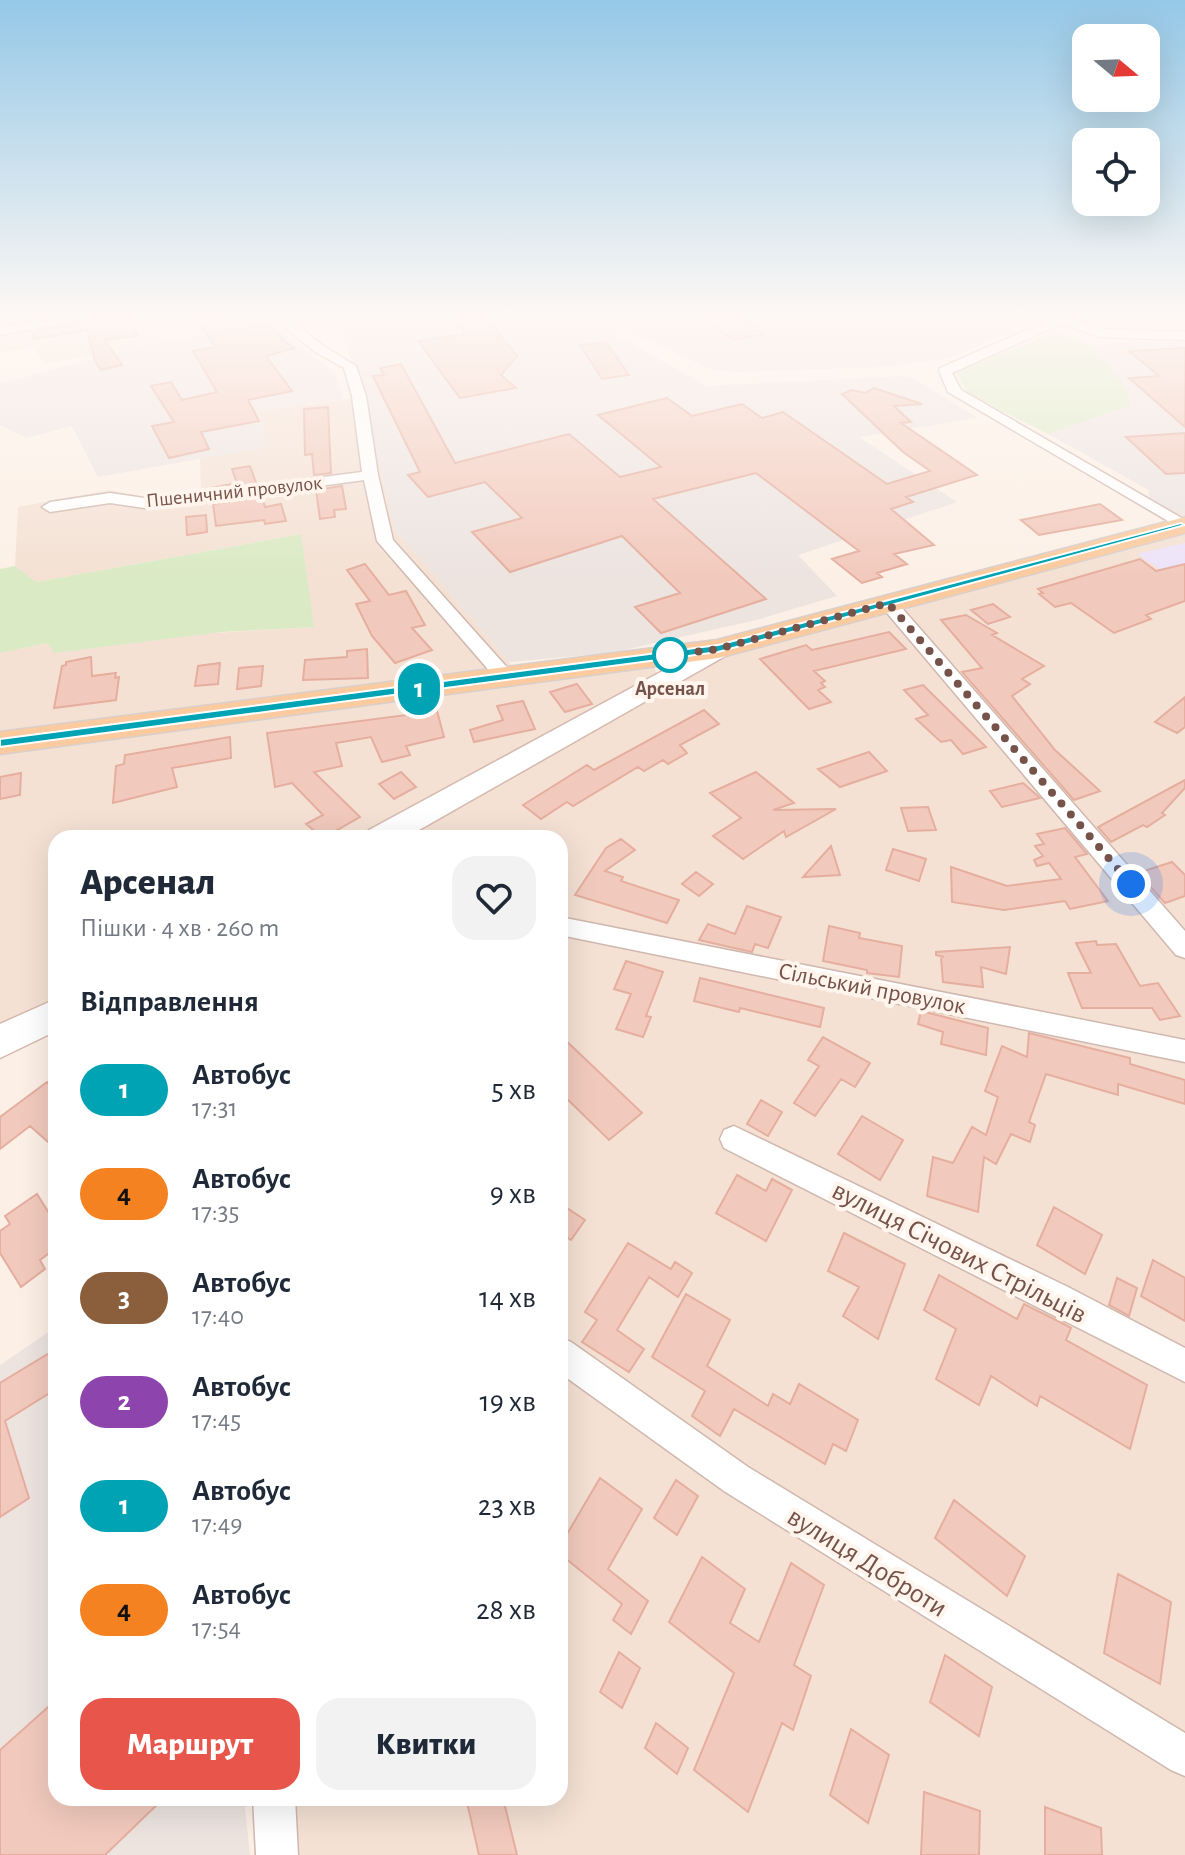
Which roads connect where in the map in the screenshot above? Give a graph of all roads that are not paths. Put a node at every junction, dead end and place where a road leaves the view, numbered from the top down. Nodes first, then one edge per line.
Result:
1 (360, 402) edge
2 (971, 402) edge
3 (370, 475) junction
4 (50, 507) dead end
5 (1184, 526) edge
6 (888, 603) junction
7 (718, 649) junction
8 (506, 678) junction
9 (0, 743) edge
10 (395, 830) edge
11 (568, 928) edge
12 (1185, 948) edge
13 (48, 1018) edge
14 (0, 1042) edge
15 (1185, 1051) edge
16 (734, 1139) dead end
17 (568, 1359) edge
18 (1185, 1366) edge
19 (1185, 1756) edge
20 (274, 1806) edge
21 (277, 1855) edge

1 - 3 street
2 - 5 street
3 - 4 street, Пшеничний провулок
3 - 8 street
5 - 6 main road
6 - 7 main road
6 - 12 street
7 - 8 main road
7 - 10 street
8 - 9 main road
11 - 15 street, Сільський провулок
13 - 14 street
16 - 18 street, вулиця Січових Стрільців
17 - 19 street, вулиця Доброти
20 - 21 street

